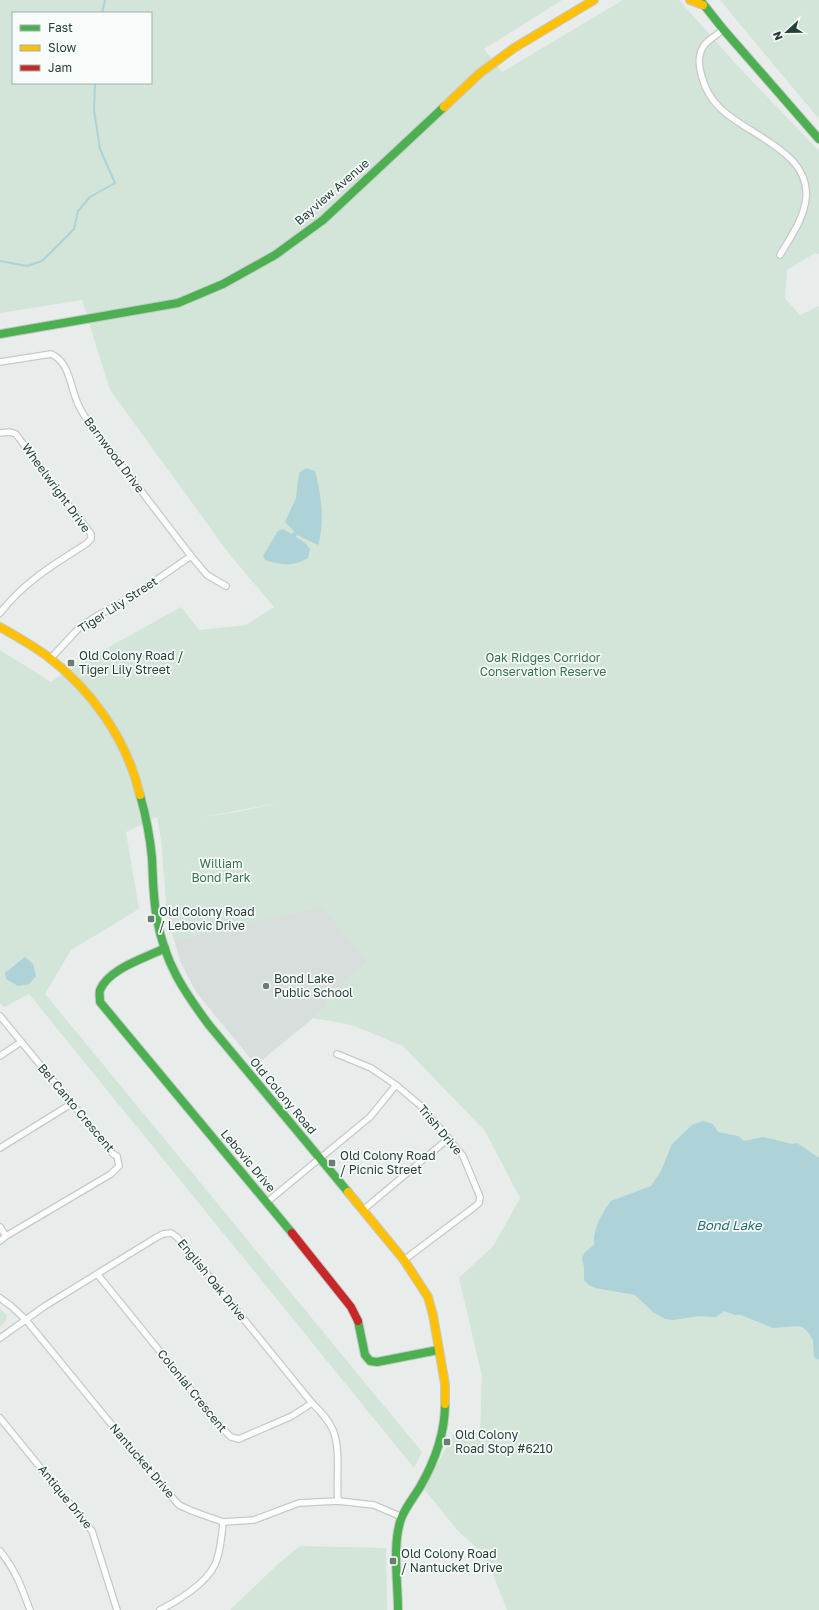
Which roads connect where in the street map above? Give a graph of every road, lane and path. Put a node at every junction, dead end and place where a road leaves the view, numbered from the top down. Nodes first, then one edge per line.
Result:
1 (594, 0) edge
2 (690, 0) edge
3 (702, 3) edge
4 (723, 29) junction
5 (819, 139) edge
6 (780, 255) dead end
7 (0, 334) edge
8 (0, 362) edge
9 (0, 433) edge
10 (191, 556) junction
11 (226, 586) dead end
12 (0, 613) edge
13 (0, 627) edge
14 (50, 659) junction
15 (165, 948) junction
16 (0, 1016) edge
17 (21, 1042) junction
18 (337, 1054) dead end
19 (0, 1056) edge
20 (396, 1085) junction
21 (71, 1104) junction
22 (449, 1138) junction
23 (0, 1148) edge
24 (320, 1159) junction
25 (266, 1202) junction
26 (363, 1210) junction
27 (0, 1227) edge
28 (6, 1236) junction
29 (0, 1241) edge
30 (404, 1260) junction
31 (98, 1275) junction
32 (0, 1298) edge
33 (26, 1320) junction
34 (0, 1338) edge
35 (438, 1350) junction
36 (312, 1403) junction
37 (0, 1418) edge
38 (338, 1501) junction
39 (402, 1517) junction
40 (224, 1522) junction
41 (0, 1551) edge
42 (30, 1610) edge
43 (117, 1610) edge
44 (160, 1610) edge
45 (398, 1610) edge

1 - 7 street, Bayview Avenue
2 - 3 street
3 - 4 street
4 - 5 street
4 - 6 street
8 - 10 street, Barnwood Drive
9 - 12 street, Wheelwright Drive
10 - 11 street, Barnwood Drive
10 - 14 street, Tiger Lily Street
13 - 14 street, Old Colony Road
14 - 15 street, Old Colony Road
15 - 24 street, Old Colony Road
15 - 25 street, Lebovic Drive
16 - 17 street, Bel Canto Crescent
17 - 19 street
17 - 21 street, Bel Canto Crescent
18 - 20 street, Trish Drive
20 - 22 street, Trish Drive
20 - 24 street
21 - 23 street
21 - 28 street, Bel Canto Crescent
22 - 26 street
22 - 30 street, Trish Drive
24 - 25 street
24 - 26 street, Old Colony Road
25 - 35 street, Lebovic Drive
26 - 30 street, Old Colony Road
27 - 28 street
28 - 29 street, Bel Canto Crescent
30 - 35 street, Old Colony Road
31 - 33 street, English Oak Drive
31 - 36 street, Colonial Crescent
31 - 36 street, English Oak Drive
32 - 33 street, Nantucket Drive
33 - 34 street, English Oak Drive
33 - 40 street, Nantucket Drive
35 - 39 street, Old Colony Road
36 - 38 street, English Oak Drive
37 - 43 street, Antique Drive
38 - 39 street, Nantucket Drive
38 - 40 street, Nantucket Drive
39 - 45 street, Old Colony Road
40 - 44 street
41 - 42 street

